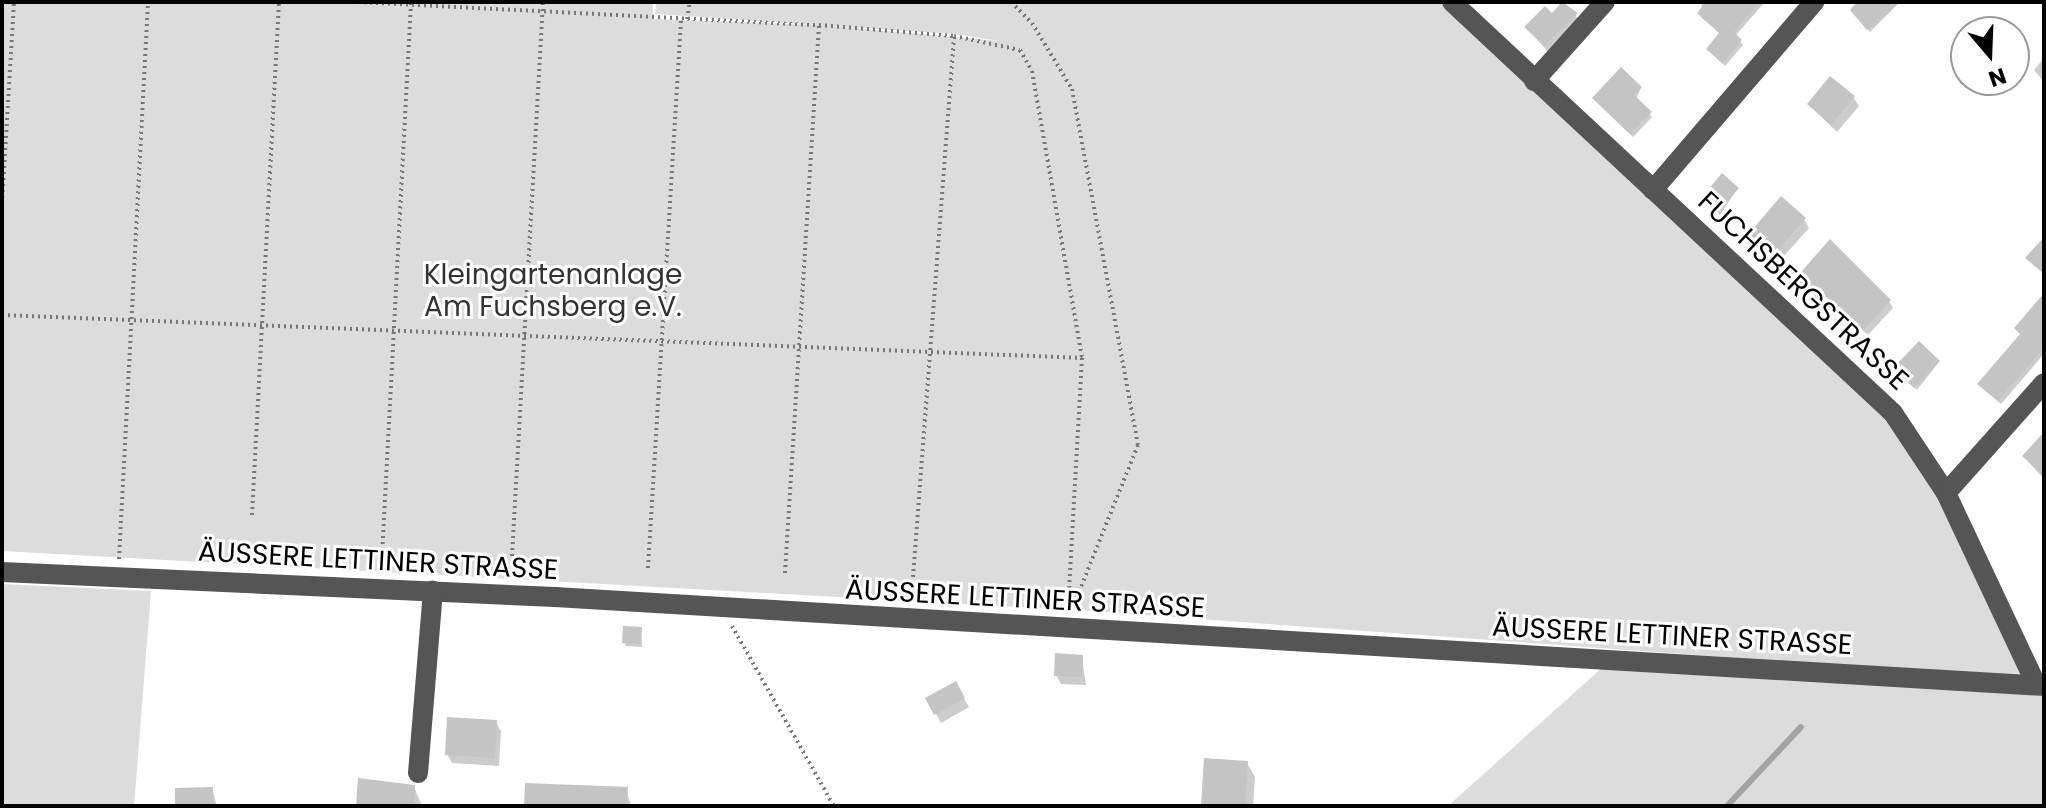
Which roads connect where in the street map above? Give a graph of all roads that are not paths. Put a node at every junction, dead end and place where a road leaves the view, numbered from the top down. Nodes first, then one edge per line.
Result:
1 (1452, 2) edge
2 (1605, 2) edge
3 (1814, 2) edge
4 (1534, 81) junction
5 (1653, 190) junction
6 (2044, 383) edge
7 (1946, 493) junction
8 (2, 572) edge
9 (433, 591) junction
10 (2040, 684) edge
11 (418, 773) dead end

1 - 4 street, FUCHSBERGSTRASSE
2 - 4 street
3 - 5 street
4 - 5 street, FUCHSBERGSTRASSE
5 - 7 street, FUCHSBERGSTRASSE
6 - 7 street
7 - 10 street, FUCHSBERGSTRASSE
8 - 9 street, ÄUSSERE LETTINER STRASSE
9 - 10 street, ÄUSSERE LETTINER STRASSE
9 - 11 street

